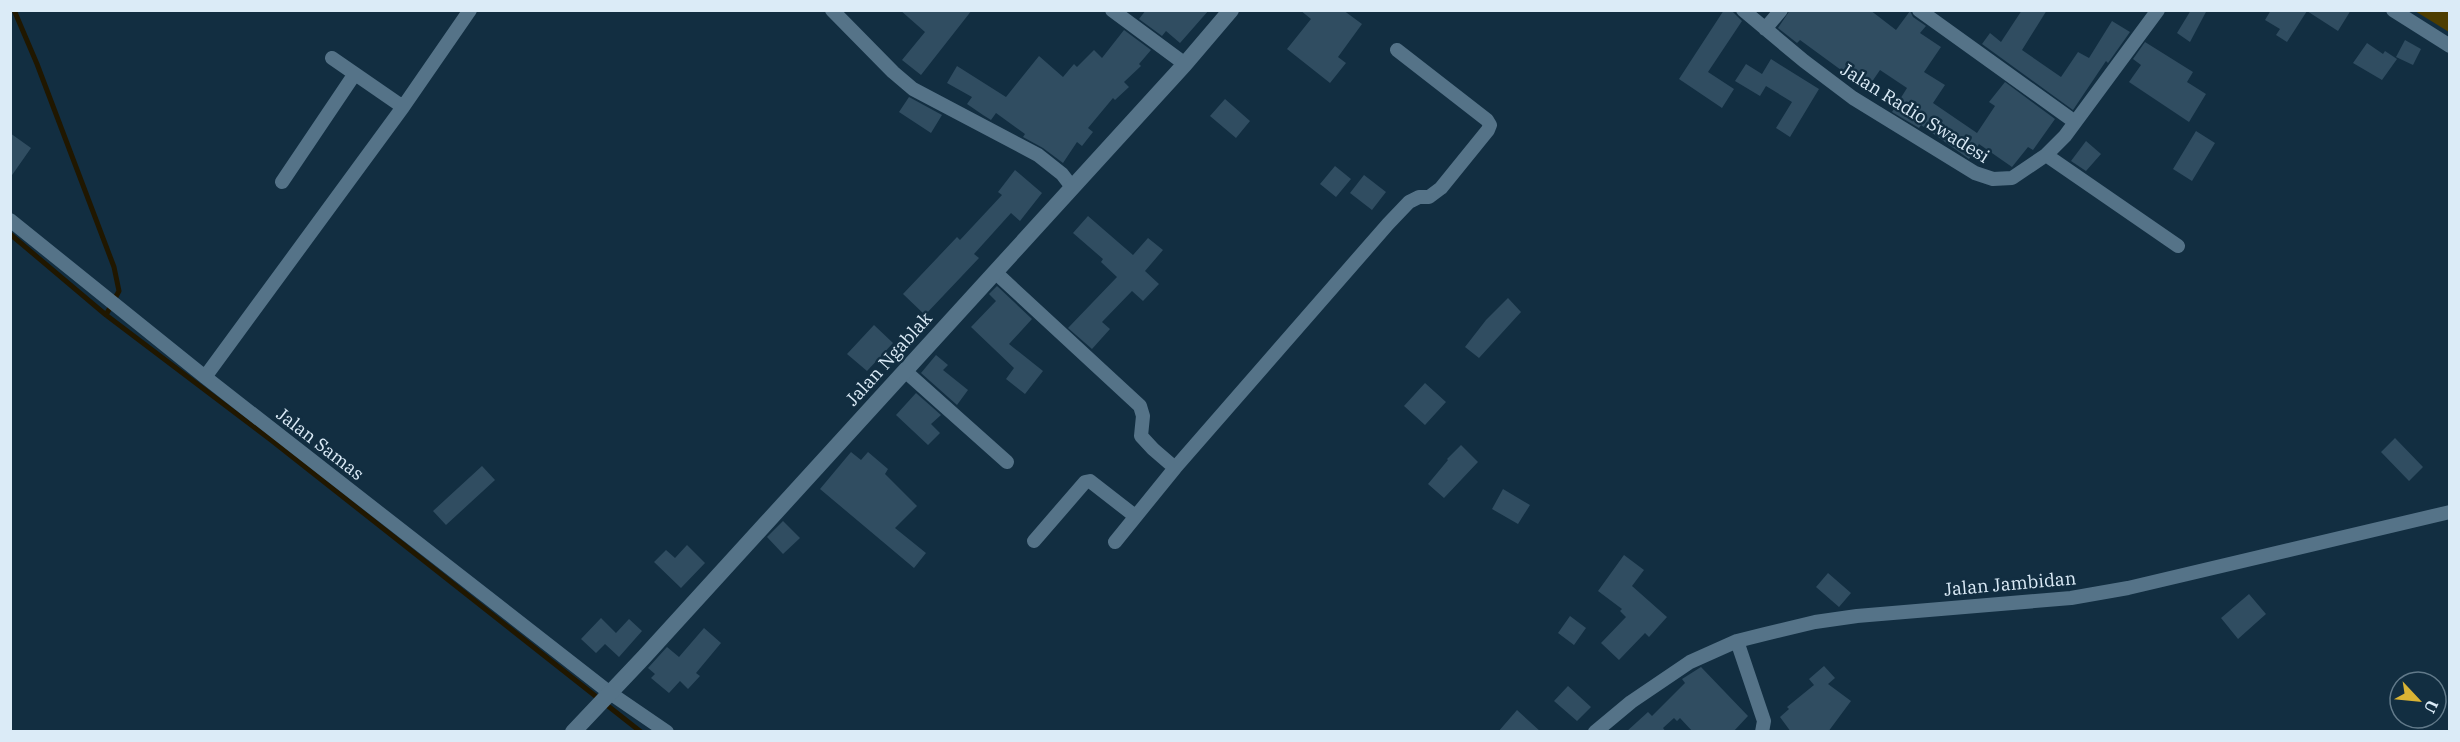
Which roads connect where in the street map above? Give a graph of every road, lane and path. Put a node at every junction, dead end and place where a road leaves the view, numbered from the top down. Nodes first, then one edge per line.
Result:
1 (470, 10) edge
2 (832, 10) edge
3 (1112, 10) edge
4 (1231, 10) edge
5 (1743, 10) edge
6 (1782, 10) edge
7 (1919, 10) edge
8 (2158, 10) edge
9 (2393, 10) edge
10 (1765, 29) junction
11 (2450, 46) edge
12 (1397, 50) dead end
13 (332, 58) dead end
14 (1185, 64) junction
15 (354, 75) junction
16 (403, 107) junction
17 (2075, 122) junction
18 (2046, 155) junction
19 (282, 182) dead end
20 (1072, 187) junction
21 (10, 220) edge
22 (2178, 246) dead end
23 (995, 272) junction
24 (905, 371) junction
25 (205, 377) junction
26 (1007, 462) dead end
27 (1175, 468) junction
28 (2450, 512) edge
29 (1136, 516) junction
30 (1034, 541) dead end
31 (1115, 542) dead end
32 (1737, 641) junction
33 (608, 695) junction
34 (573, 732) edge
35 (667, 732) edge
36 (1595, 732) edge
37 (1762, 732) edge

1 - 16 street
2 - 20 street
3 - 14 street
4 - 14 street, Jalan Ngablak
5 - 10 street, Jalan Radio Swadesi
6 - 10 street
7 - 17 street
8 - 17 street, Jalan Radio Swadesi
9 - 11 street
10 - 18 street, Jalan Radio Swadesi
12 - 27 street
13 - 15 street
14 - 20 street, Jalan Ngablak
15 - 16 street
15 - 19 street
16 - 25 street
17 - 18 street, Jalan Radio Swadesi
18 - 22 street
20 - 23 street, Jalan Ngablak
21 - 25 street, Jalan Samas
23 - 24 street, Jalan Ngablak
23 - 27 street
24 - 26 street
24 - 33 street, Jalan Ngablak
25 - 33 street, Jalan Samas
27 - 29 street
28 - 32 street, Jalan Jambidan
29 - 30 street
29 - 31 street
32 - 36 street, Jalan Jambidan
32 - 37 street
33 - 34 street, Jalan Ngablak
33 - 35 street, Jalan Samas

